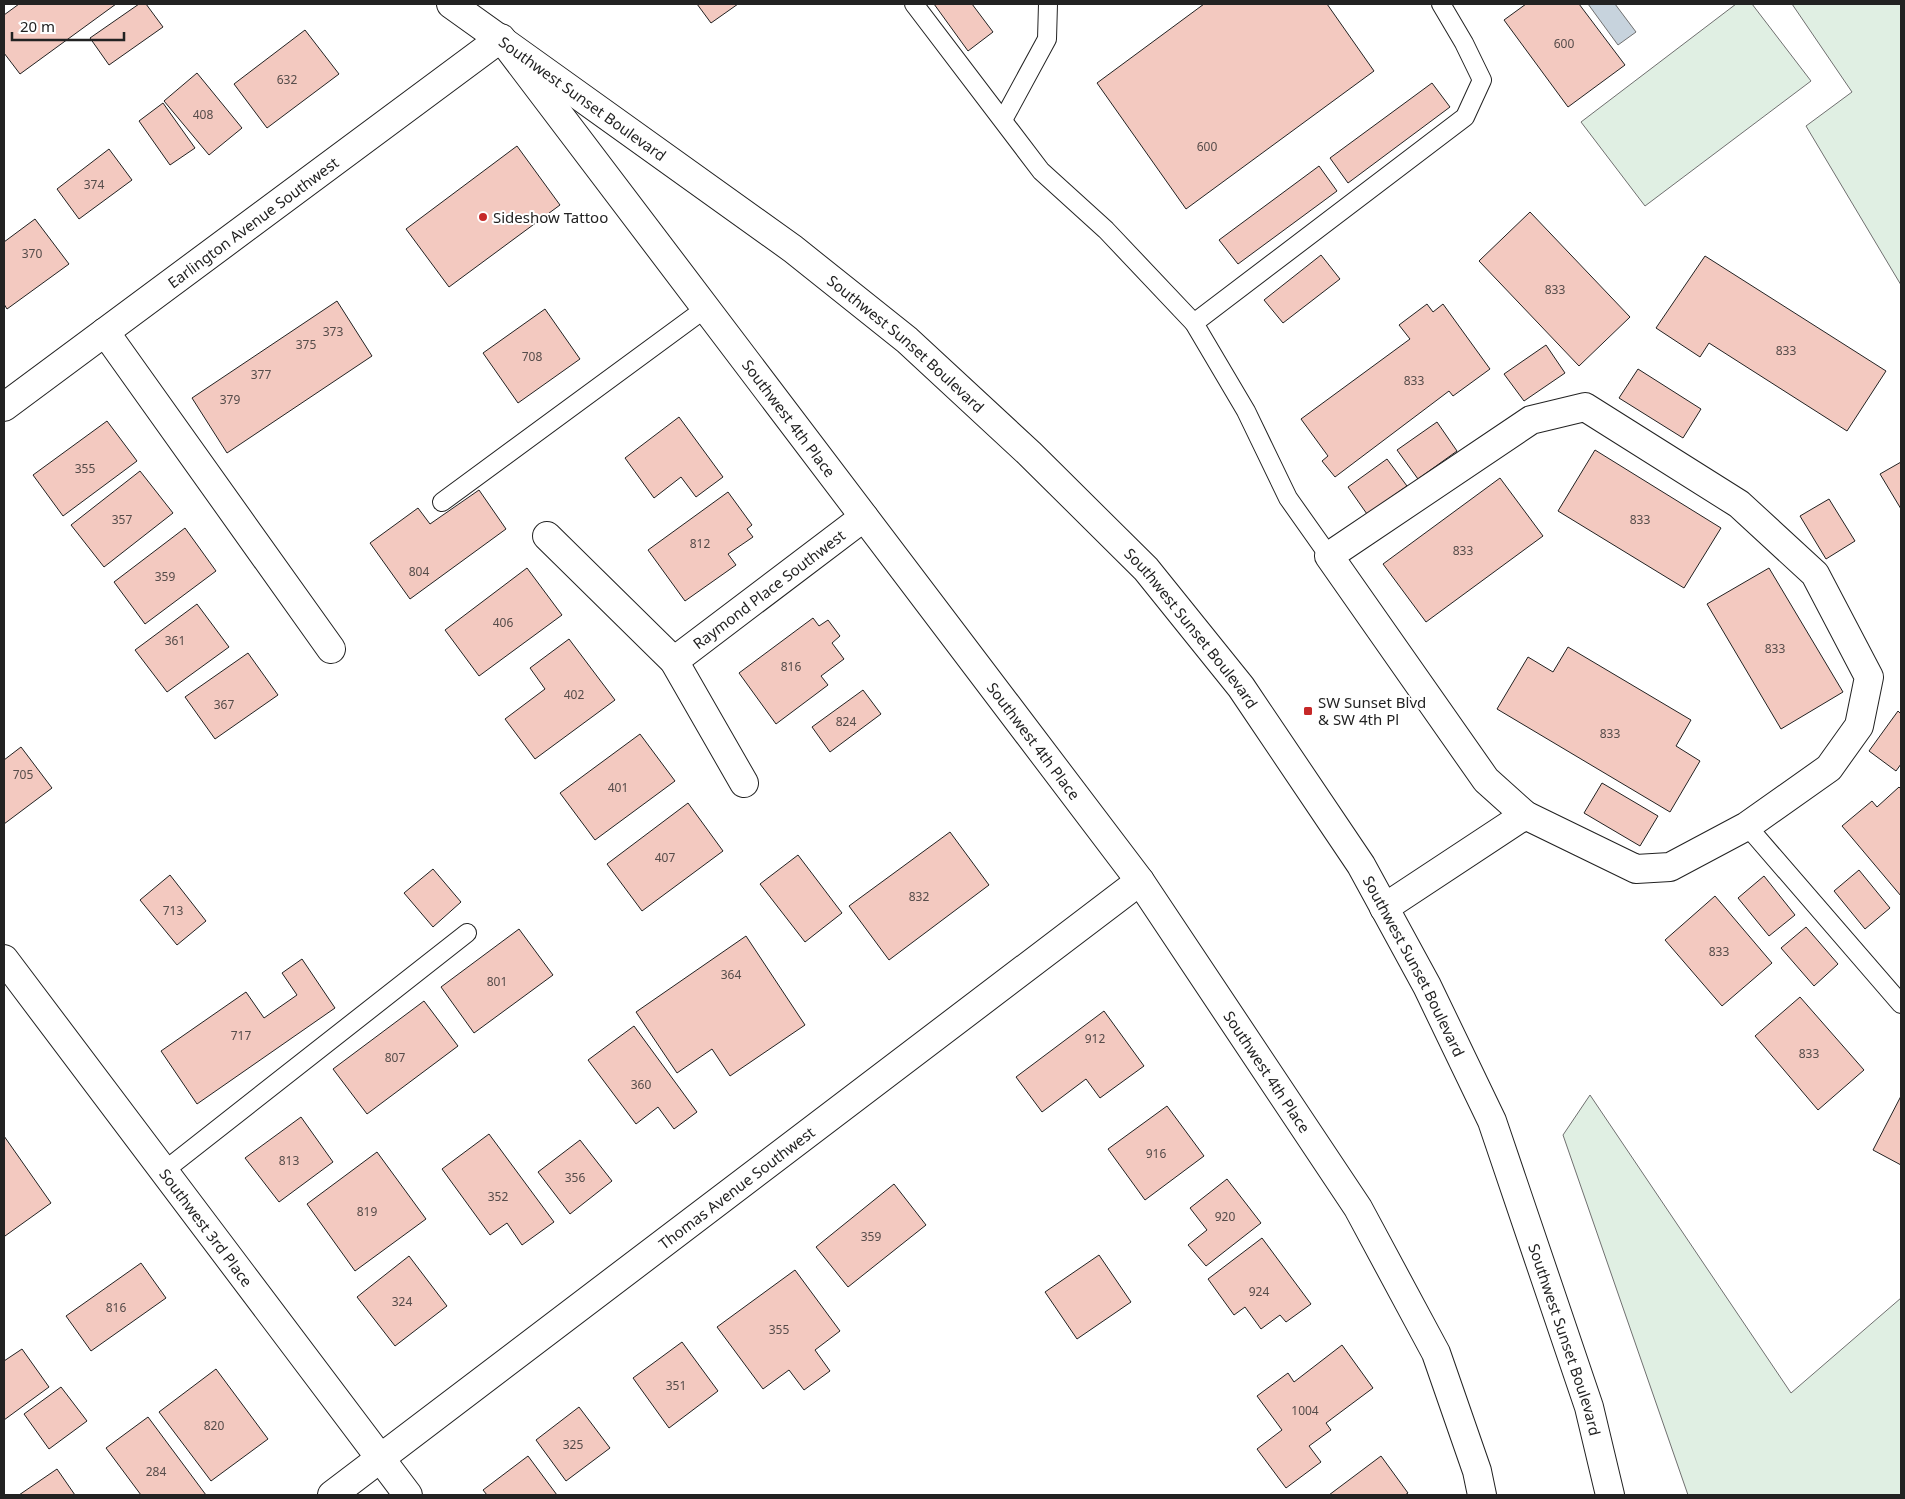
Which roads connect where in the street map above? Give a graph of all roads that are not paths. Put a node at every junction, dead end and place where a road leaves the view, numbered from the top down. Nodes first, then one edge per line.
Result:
1 (451, 4) edge
2 (914, 4) edge
3 (1048, 4) edge
4 (1441, 4) edge
5 (501, 38) junction
6 (1003, 120) junction
7 (706, 308) junction
8 (1194, 323) junction
9 (105, 332) junction
10 (4, 407) edge
11 (442, 502) dead end
12 (864, 518) junction
13 (547, 536) dead end
14 (1329, 556) junction
15 (331, 649) dead end
16 (674, 661) junction
17 (744, 783) dead end
18 (1525, 815) junction
19 (1747, 826) junction
20 (1140, 881) junction
21 (1384, 908) junction
22 (467, 933) dead end
23 (4, 959) edge
24 (1901, 1004) edge
25 (164, 1171) junction
26 (382, 1459) junction
27 (332, 1495) edge
28 (408, 1495) edge
29 (1482, 1495) edge
30 (1610, 1495) edge

1 - 5 street, Southwest Sunset Boulevard
2 - 6 lane
3 - 6 lane
4 - 8 lane
5 - 7 street, Southwest 4th Place
5 - 9 street, Earlington Avenue Southwest
5 - 21 street, Southwest Sunset Boulevard
6 - 8 lane
7 - 11 lane
7 - 12 street, Southwest 4th Place
8 - 14 lane
9 - 10 street, Earlington Avenue Southwest
9 - 15 street
12 - 16 street, Raymond Place Southwest
12 - 20 street, Southwest 4th Place
13 - 16 street
14 - 18 street
14 - 19 street
16 - 17 street
18 - 19 street
18 - 21 street
19 - 24 lane
20 - 26 street, Thomas Avenue Southwest
20 - 29 street, Southwest 4th Place
21 - 30 street, Southwest Sunset Boulevard
22 - 25 lane
23 - 25 street, Southwest 3rd Place
25 - 26 street, Southwest 3rd Place
26 - 27 street, Thomas Avenue Southwest
26 - 28 street, Southwest 3rd Place

